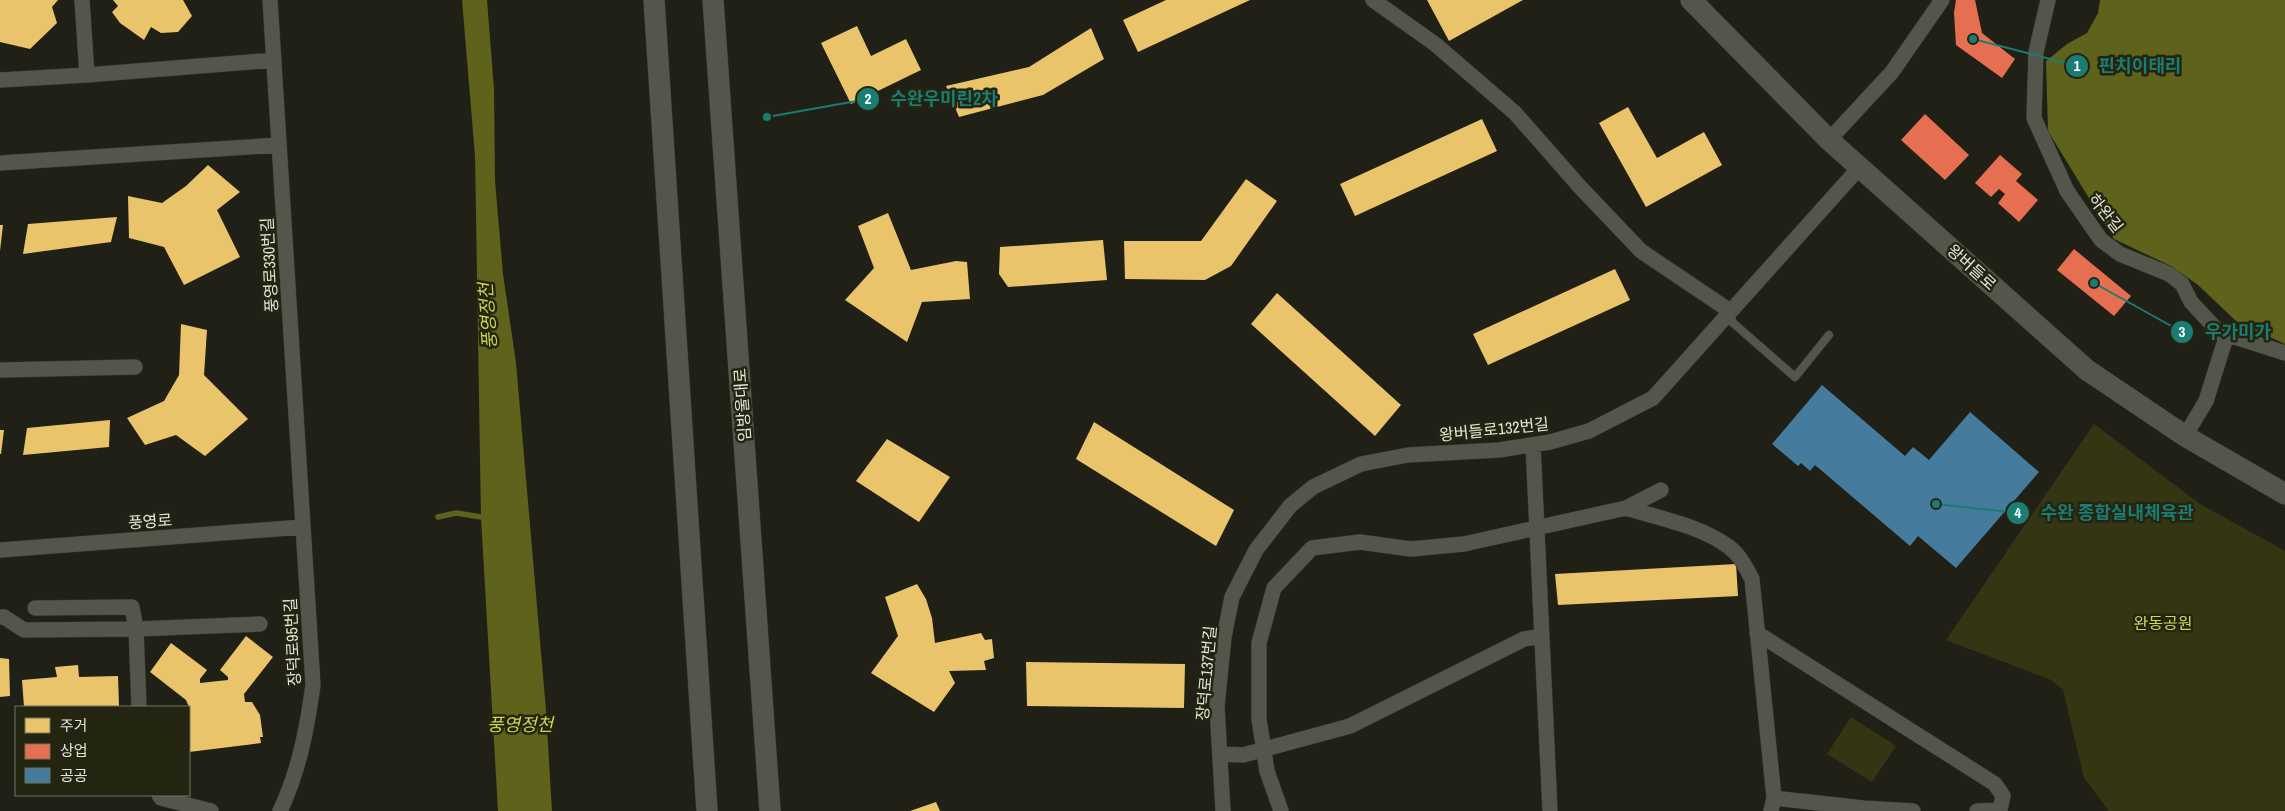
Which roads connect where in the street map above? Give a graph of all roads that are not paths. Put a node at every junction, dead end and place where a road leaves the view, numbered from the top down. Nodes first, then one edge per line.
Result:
1 (82, 0) edge
2 (270, 0) edge
3 (654, 0) edge
4 (713, 0) edge
5 (1372, 0) edge
6 (1691, 0) edge
7 (1942, 0) edge
8 (2048, 0) edge
9 (274, 60) junction
10 (87, 75) junction
11 (0, 80) edge
12 (1829, 140) junction
13 (279, 145) junction
14 (0, 163) edge
15 (1860, 167) junction
16 (1730, 311) junction
17 (1829, 334) dead end
18 (2227, 334) junction
19 (2285, 353) edge
20 (135, 367) dead end
21 (0, 370) edge
22 (2185, 436) junction
23 (1533, 445) junction
24 (1661, 490) dead end
25 (2285, 494) edge
26 (1626, 508) junction
27 (302, 527) junction
28 (1537, 527) junction
29 (0, 550) edge
30 (1232, 597) joint
31 (35, 608) dead end
32 (0, 617) edge
33 (260, 624) dead end
34 (136, 629) junction
35 (1757, 633) junction
36 (1542, 636) junction
37 (139, 706) edge
38 (1264, 750) junction
39 (1220, 754) junction
40 (158, 801) edge
41 (1773, 804) edge
42 (211, 811) edge
43 (280, 811) edge
44 (707, 811) edge
45 (770, 811) edge
46 (1223, 811) edge
47 (1281, 811) edge
48 (1550, 811) edge
49 (1913, 811) edge
50 (1977, 811) edge

1 - 10 street
2 - 9 street, 풍영로330번길
3 - 44 main road
4 - 45 main road, 임방울대로
5 - 16 street
6 - 12 main road, 왕버들로
7 - 12 street
8 - 18 street, 하완길
9 - 10 street
9 - 13 street, 풍영로330번길
10 - 11 street
12 - 15 main road, 왕버들로
13 - 14 street
13 - 27 street, 풍영로330번길
15 - 16 street, 왕버들로132번길
15 - 22 main road, 왕버들로
16 - 17 lane
16 - 23 street, 왕버들로132번길
18 - 19 street, 하완길
18 - 22 street
20 - 21 street
22 - 25 main road, 왕버들로
23 - 28 street
23 - 30 street, 왕버들로132번길
24 - 26 street
26 - 28 street
26 - 35 street
27 - 29 street, 풍영로
27 - 43 street, 장덕로95번길
28 - 36 street
28 - 38 street
30 - 39 street, 장덕로137번길
31 - 34 street
32 - 34 street
33 - 34 street
34 - 37 street
35 - 41 street
35 - 50 street
36 - 38 street
36 - 48 street
38 - 39 street
38 - 47 street
39 - 46 street, 장덕로137번길
40 - 42 street
41 - 49 street

